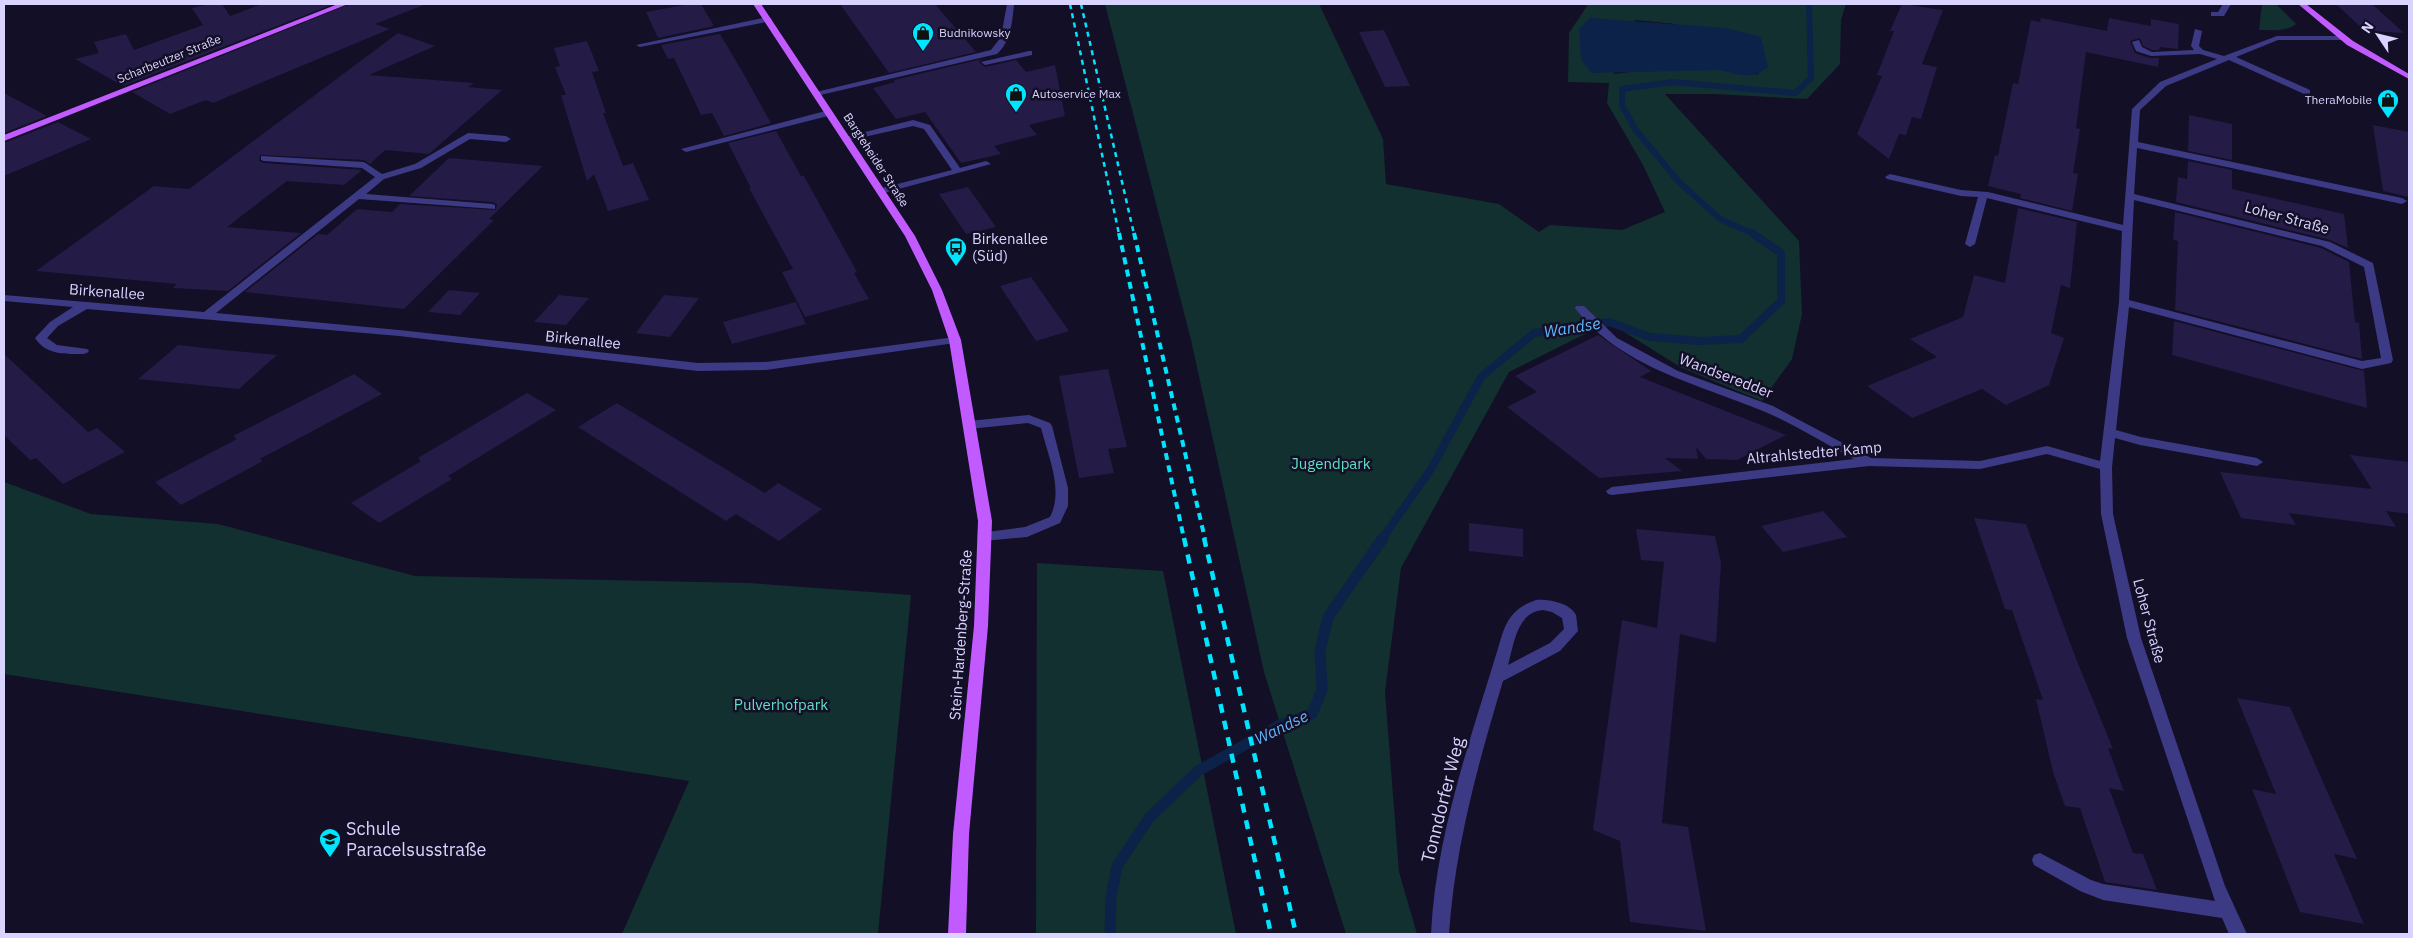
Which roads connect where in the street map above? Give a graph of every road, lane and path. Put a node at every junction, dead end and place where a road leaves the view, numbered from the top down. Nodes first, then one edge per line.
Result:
1 (340, 4) edge
2 (757, 4) edge
3 (2227, 4) edge
4 (2302, 4) edge
5 (1010, 5) edge
6 (2214, 14) dead end
7 (768, 19) junction
8 (2198, 31) dead end
9 (2344, 38) junction
10 (2136, 42) dead end
11 (640, 45) dead end
12 (1029, 52) dead end
13 (2200, 52) junction
14 (2226, 58) junction
15 (2409, 77) edge
16 (2308, 92) dead end
17 (817, 95) junction
18 (830, 113) junction
19 (4, 138) edge
20 (846, 138) junction
21 (506, 139) dead end
22 (2133, 144) junction
23 (686, 149) dead end
24 (264, 158) dead end
25 (986, 164) dead end
26 (958, 171) junction
27 (382, 177) junction
28 (1890, 177) dead end
29 (881, 191) junction
30 (1984, 195) junction
31 (357, 196) junction
32 (2129, 196) junction
33 (2402, 201) dead end
34 (492, 207) dead end
35 (2127, 229) junction
36 (1970, 244) dead end
37 (4, 298) edge
38 (2124, 302) junction
39 (85, 305) junction
40 (1580, 308) dead end
41 (207, 314) junction
42 (955, 340) junction
43 (84, 351) dead end
44 (969, 425) junction
45 (2110, 432) junction
46 (1869, 462) junction
47 (2257, 462) dead end
48 (2106, 467) junction
49 (1612, 491) dead end
50 (984, 536) junction
51 (1497, 677) junction
52 (2040, 860) dead end
53 (2228, 910) junction
54 (957, 934) edge
55 (1440, 934) edge
56 (2238, 934) edge

1 - 19 main road, Scharbeutzer Straße
2 - 7 main road, Bargteheider Straße
3 - 6 street
4 - 9 main road
5 - 17 street
7 - 11 street
7 - 17 main road, Bargteheider Straße
8 - 13 street
9 - 14 street, Loher Straße
9 - 15 main road
10 - 13 street
12 - 17 street
13 - 14 street
14 - 16 street
14 - 22 street, Loher Straße
17 - 18 main road, Bargteheider Straße
18 - 20 main road, Bargteheider Straße
18 - 23 street
20 - 26 street
20 - 29 main road, Bargteheider Straße
21 - 27 street
22 - 32 street, Loher Straße
22 - 33 street
24 - 27 street
25 - 26 street
26 - 29 street
27 - 31 street
28 - 30 street
29 - 42 main road, Bargteheider Straße
30 - 35 street
30 - 36 street
31 - 34 street
31 - 41 street
32 - 35 street, Loher Straße
32 - 38 street, Loher Straße
35 - 38 street, Loher Straße
37 - 39 street, Birkenallee
38 - 45 street, Loher Straße
39 - 41 street, Birkenallee
39 - 43 street
40 - 46 street, Wandseredder
41 - 42 street, Birkenallee
42 - 44 main road, Stein-Hardenberg-Straße
44 - 50 main road, Stein-Hardenberg-Straße
44 - 50 street
45 - 47 street
45 - 48 street, Loher Straße
46 - 48 street, Altrahlstedter Kamp
46 - 49 street, Altrahlstedter Kamp
48 - 53 street, Loher Straße
50 - 54 main road, Stein-Hardenberg-Straße
51 - 51 street, Tonndorfer Weg
51 - 55 street, Tonndorfer Weg
52 - 53 street
53 - 56 street, Loher Straße

